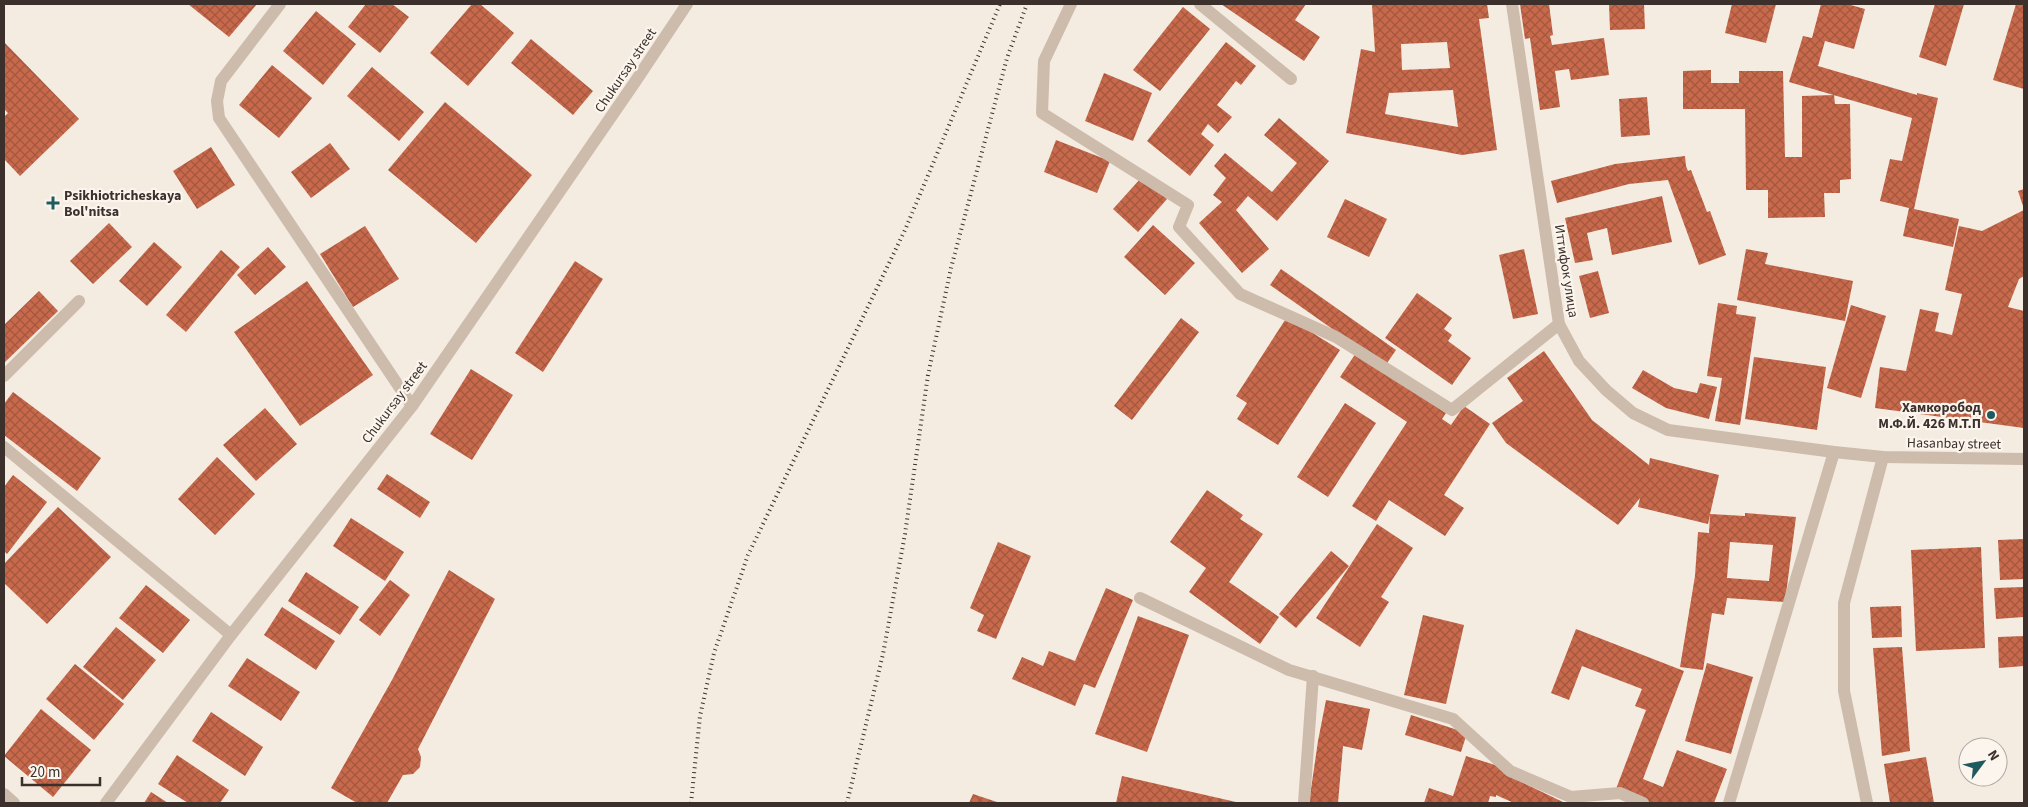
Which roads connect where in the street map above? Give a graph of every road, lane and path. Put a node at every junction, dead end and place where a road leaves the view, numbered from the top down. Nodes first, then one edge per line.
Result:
1 (280, 4) edge
2 (687, 4) edge
3 (1071, 4) edge
4 (1200, 4) edge
5 (1512, 4) edge
6 (1291, 79) dead end
7 (79, 301) dead end
8 (1559, 324) junction
9 (4, 376) edge
10 (412, 406) junction
11 (4, 447) edge
12 (1834, 452) junction
13 (1883, 456) junction
14 (2024, 459) edge
15 (1140, 598) dead end
16 (231, 635) junction
17 (1313, 676) junction
18 (4, 794) edge
19 (14, 803) edge
20 (106, 803) edge
21 (1304, 803) edge
22 (1643, 803) edge
23 (1729, 803) edge
24 (1867, 803) edge

1 - 10 street
2 - 10 street, Chukursay street
3 - 8 street
4 - 6 street
5 - 8 street, Иттифок улица
7 - 9 street
8 - 12 street, Иттифок улица
10 - 16 street, Chukursay street
11 - 16 street
12 - 13 street, Иттифок улица
12 - 23 street
13 - 14 street, Hasanbay street
13 - 24 street
15 - 17 street
16 - 20 street, Chukursay street
17 - 21 street
17 - 22 street
18 - 19 street

